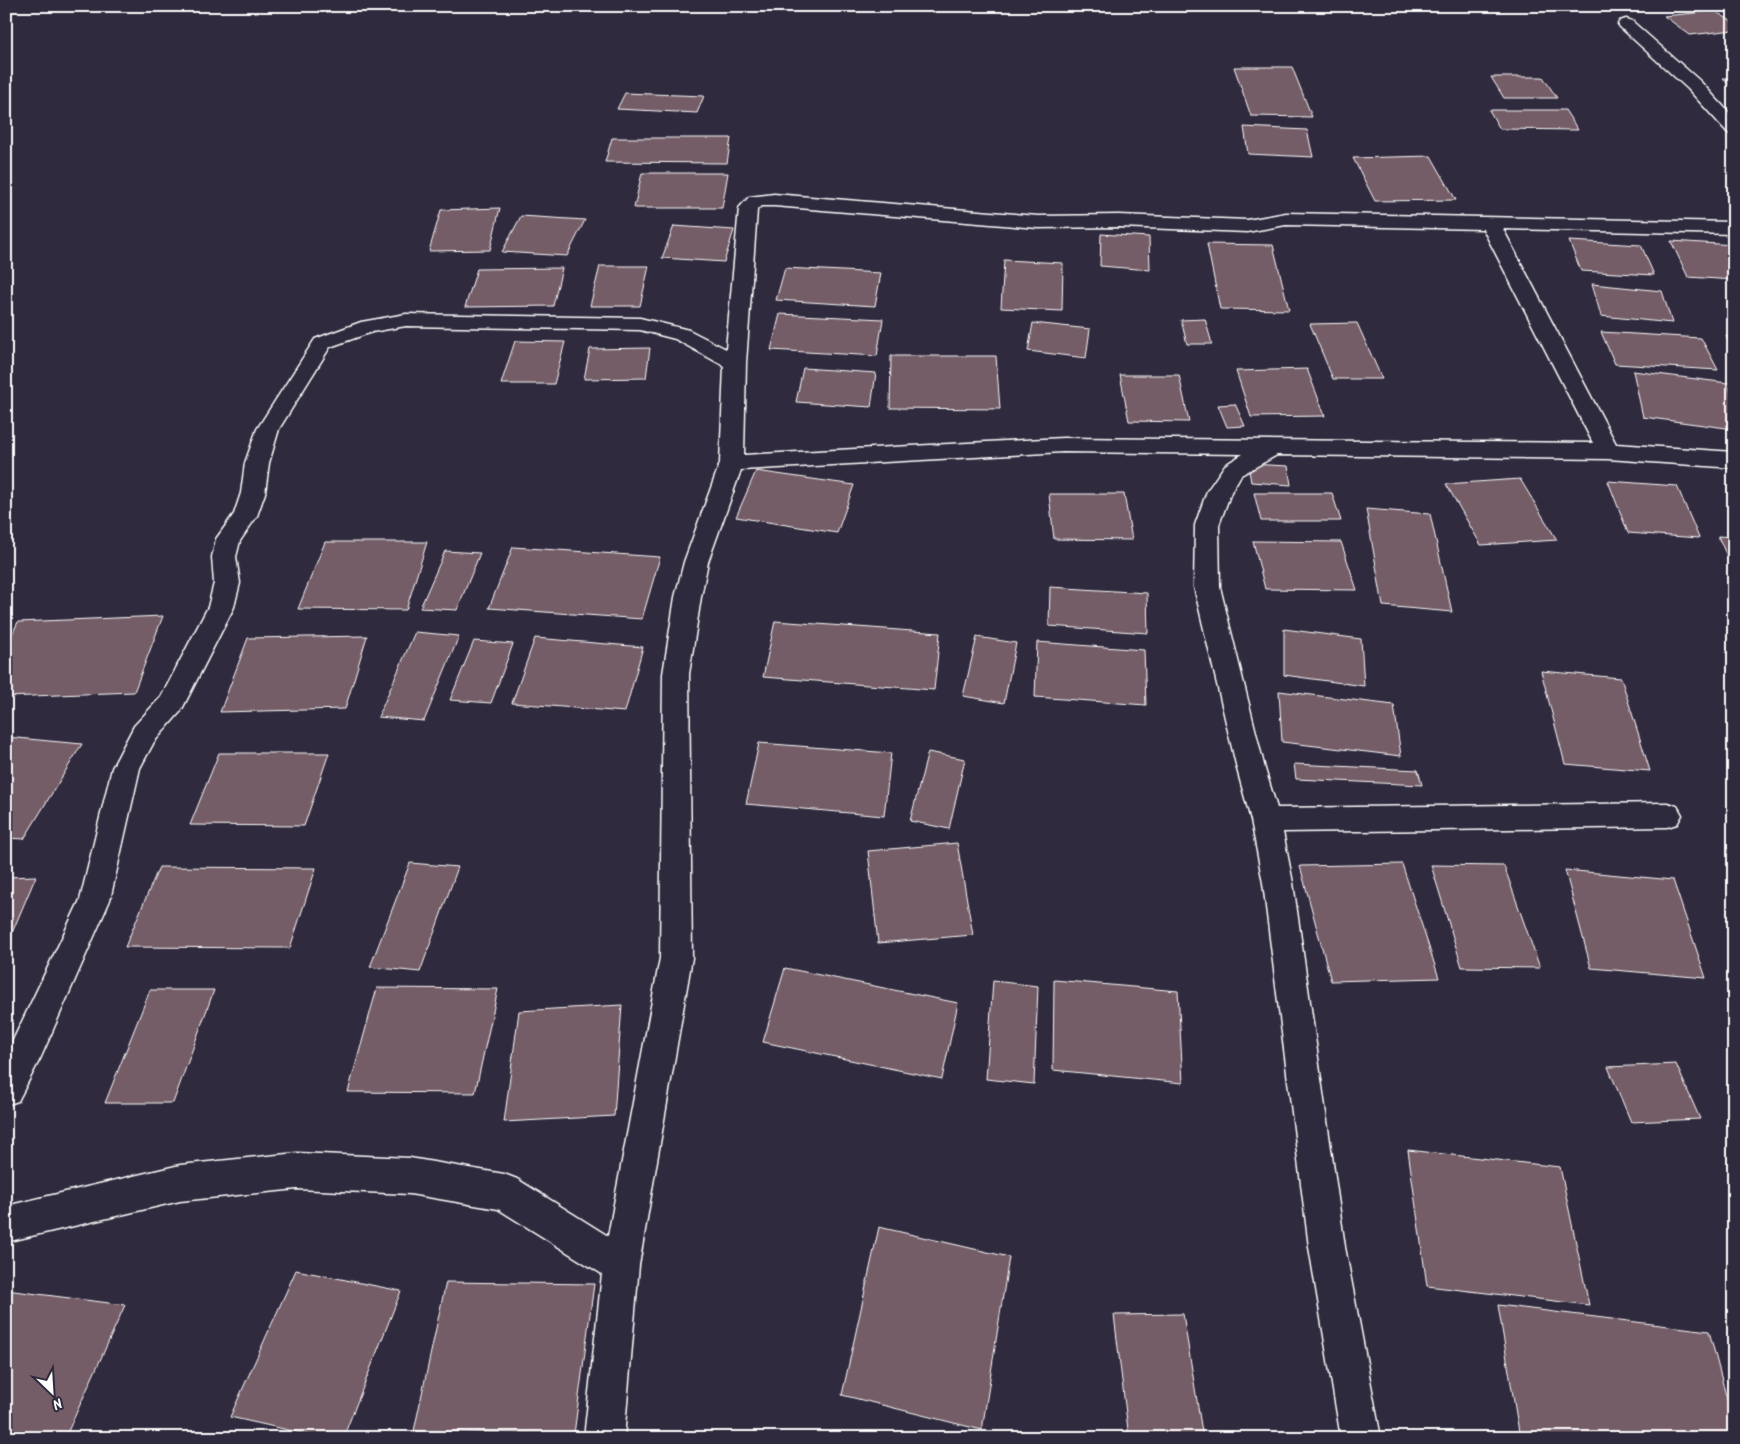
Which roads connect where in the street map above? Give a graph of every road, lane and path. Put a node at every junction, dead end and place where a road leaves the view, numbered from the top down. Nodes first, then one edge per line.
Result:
1 (1626, 24) dead end
2 (1734, 129) edge
3 (1490, 223) junction
4 (1734, 228) edge
5 (735, 363) junction
6 (1273, 447) junction
7 (1608, 451) junction
8 (1734, 460) edge
9 (732, 462) junction
10 (1667, 814) dead end
11 (1266, 820) junction
12 (6, 1089) edge
13 (6, 1224) edge
14 (621, 1265) junction
15 (604, 1438) edge
16 (1361, 1438) edge

1 - 2 street
3 - 4 street
3 - 5 street
3 - 7 street
5 - 9 street
5 - 12 street
6 - 7 street
6 - 9 street
6 - 11 street
7 - 8 street
9 - 14 street
10 - 11 street
11 - 16 street
13 - 14 street
14 - 15 street

